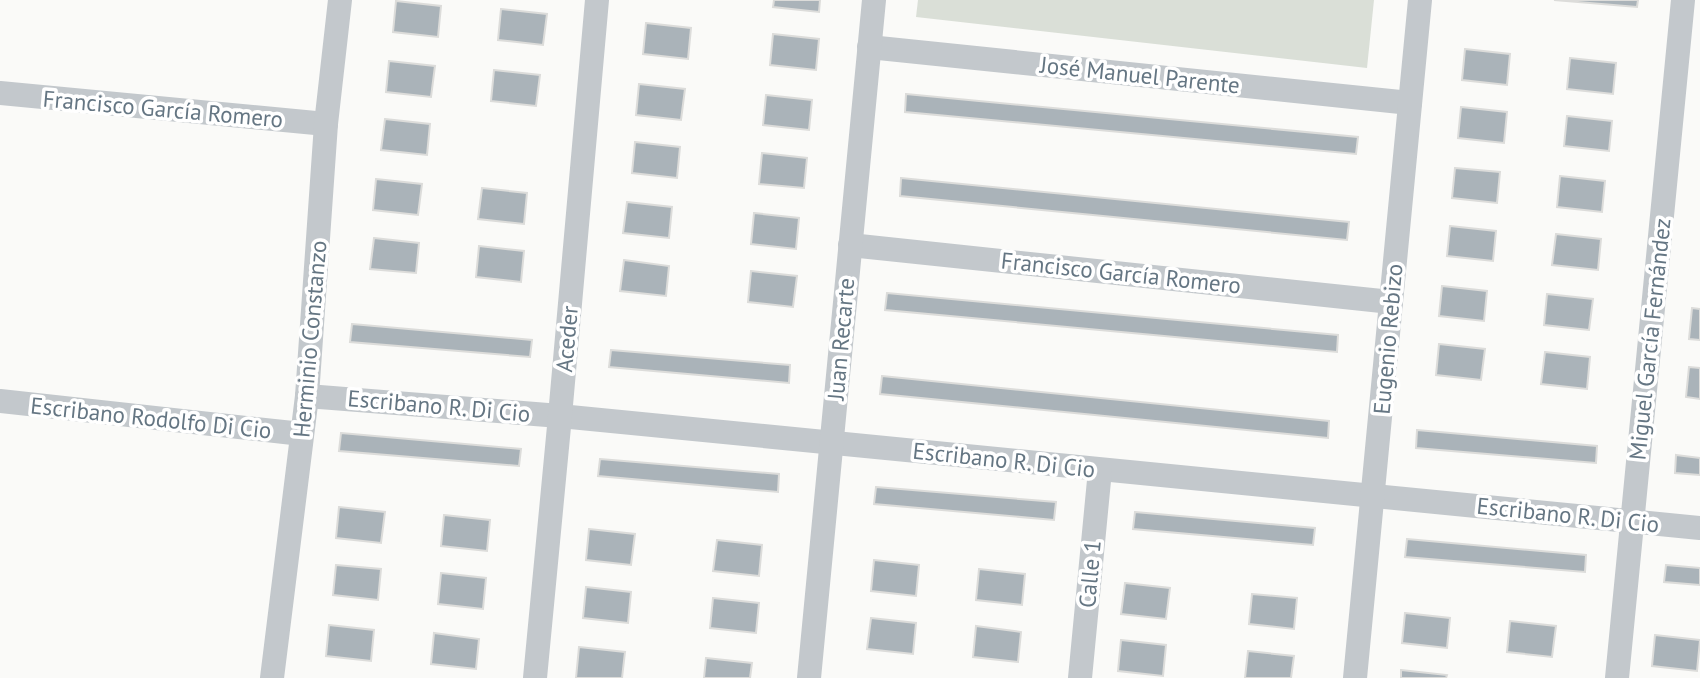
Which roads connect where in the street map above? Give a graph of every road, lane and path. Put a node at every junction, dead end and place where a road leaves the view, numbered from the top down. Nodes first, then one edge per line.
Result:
1 (340, 0) edge
2 (597, 0) edge
3 (874, 0) edge
4 (1420, 0) edge
5 (1683, 0) edge
6 (869, 47) junction
7 (0, 93) edge
8 (1410, 103) junction
9 (326, 124) junction
10 (850, 245) junction
11 (1391, 302) junction
12 (307, 396) junction
13 (0, 401) edge
14 (560, 416) junction
15 (302, 434) junction
16 (831, 443) junction
17 (1100, 470) junction
18 (1373, 496) junction
19 (1632, 522) junction
20 (1700, 528) edge
21 (272, 678) edge
22 (535, 678) edge
23 (809, 678) edge
24 (1080, 678) edge
25 (1355, 678) edge
26 (1617, 678) edge

1 - 9 street, Herminio Constanzo
2 - 14 street, Aceder
3 - 6 street, Juan Recarte
4 - 8 street, Eugenio Rebizo
5 - 19 street, Miguel García Fernández
6 - 8 street, José Manuel Parente
6 - 10 street, Juan Recarte
7 - 9 street, Francisco García Romero
8 - 11 street, Eugenio Rebizo
9 - 12 street, Herminio Constanzo
10 - 11 street, Francisco García Romero
10 - 16 street, Juan Recarte
11 - 18 street, Eugenio Rebizo
12 - 14 street, Escribano R. Di Cio
12 - 15 street, Herminio Constanzo
13 - 15 street, Escribano Rodolfo Di Cio
14 - 16 street, Escribano R. Di Cio
14 - 22 street, Aceder
15 - 21 street, Herminio Constanzo
16 - 17 street, Escribano R. Di Cio
16 - 23 street, Juan Recarte
17 - 18 street, Escribano R. Di Cio
17 - 24 street, Calle 1
18 - 19 street, Escribano R. Di Cio
18 - 25 street, Eugenio Rebizo
19 - 20 street, Escribano R. Di Cio
19 - 26 street, Miguel García Fernández

